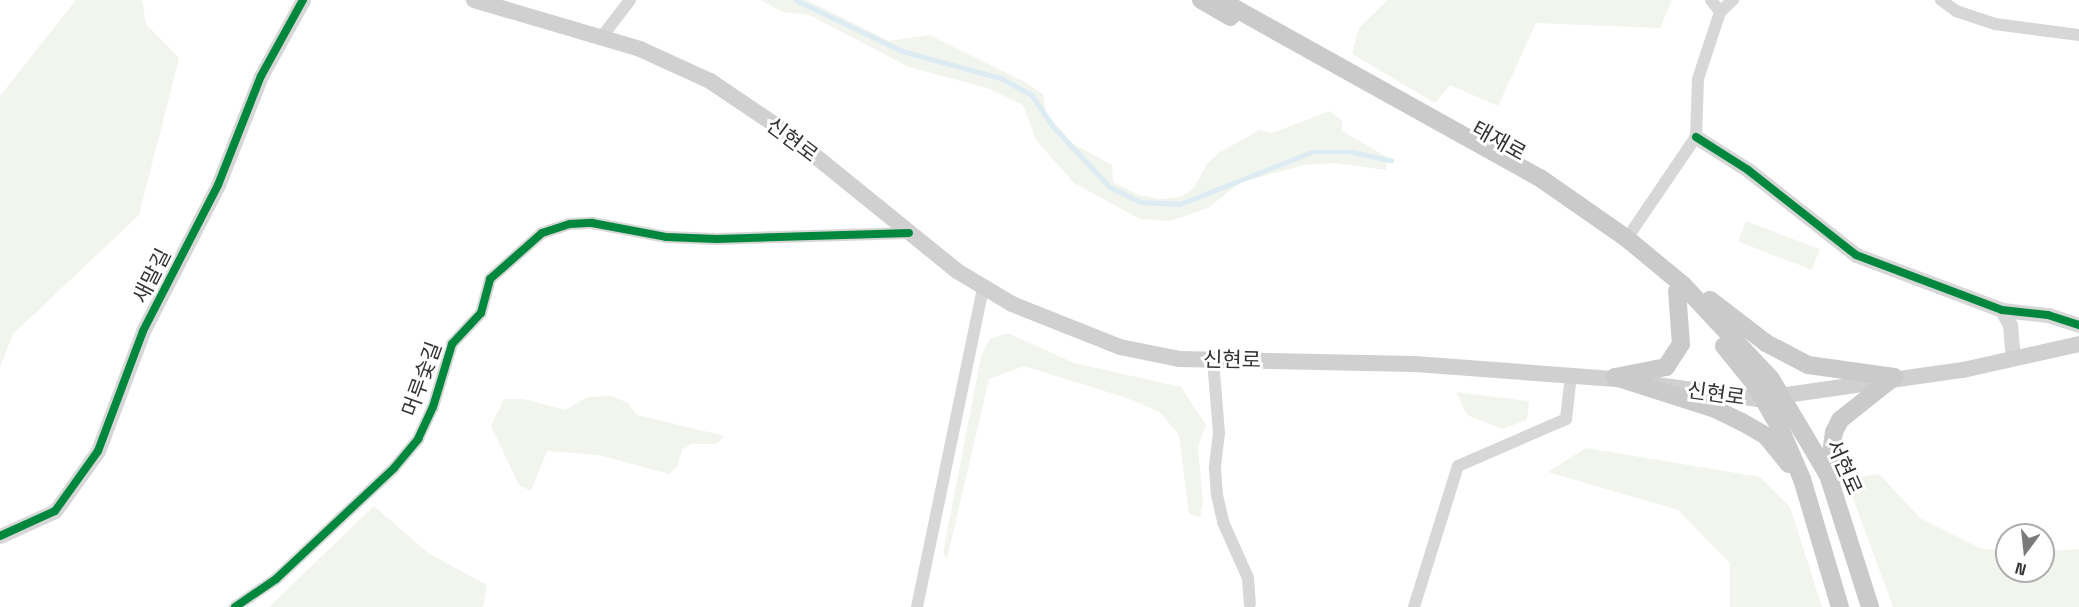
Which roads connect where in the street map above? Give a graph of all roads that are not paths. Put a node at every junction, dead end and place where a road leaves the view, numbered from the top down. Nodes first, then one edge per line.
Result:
1 (303, 0) edge
2 (474, 0) edge
3 (630, 0) edge
4 (1201, 0) edge
5 (1220, 0) edge
6 (1711, 0) edge
7 (1733, 0) edge
8 (1941, 0) edge
9 (1720, 12) junction
10 (2079, 35) edge
11 (601, 38) junction
12 (1696, 137) junction
13 (1540, 178) junction
14 (1632, 231) junction
15 (909, 233) junction
16 (1671, 266) junction
17 (983, 287) junction
18 (1680, 288) junction
19 (2002, 310) junction
20 (2079, 325) edge
21 (2079, 344) edge
22 (2013, 358) junction
23 (1213, 360) junction
24 (1747, 362) junction
25 (1571, 375) junction
26 (1894, 377) junction
27 (1615, 378) junction
28 (1781, 396) junction
29 (1762, 399) junction
30 (1828, 475) junction
31 (1802, 479) junction
32 (0, 536) edge
33 (1250, 604) dead end
34 (235, 607) edge
35 (917, 607) edge
36 (1414, 607) edge
37 (1840, 607) edge
38 (1870, 607) edge

1 - 32 street, 새말길
2 - 11 main road, 신현로
3 - 11 street
4 - 18 main road, 태재로
5 - 13 main road, 태재로
6 - 9 street
7 - 9 street
8 - 10 street
9 - 12 street
11 - 15 main road, 신현로
12 - 14 street
12 - 19 street
13 - 14 main road
13 - 18 main road, 태재로
14 - 16 main road
15 - 17 main road, 신현로
15 - 34 street, 머루숯길
16 - 18 main road
16 - 26 main road
17 - 23 main road, 신현로
17 - 35 street
18 - 24 main road, 태재로
18 - 27 main road
19 - 20 street
19 - 22 street
21 - 22 main road, 신현로
22 - 26 main road, 신현로
23 - 25 main road, 신현로
23 - 33 street
24 - 28 main road, 서현로
24 - 29 main road, 서현로
25 - 27 main road, 신현로
25 - 36 street
26 - 28 main road, 신현로
26 - 30 main road
27 - 29 main road, 신현로
27 - 31 main road
28 - 29 main road, 신현로
28 - 30 main road, 서현로
29 - 31 main road, 서현로
30 - 38 main road, 서현로
31 - 37 main road, 서현로

